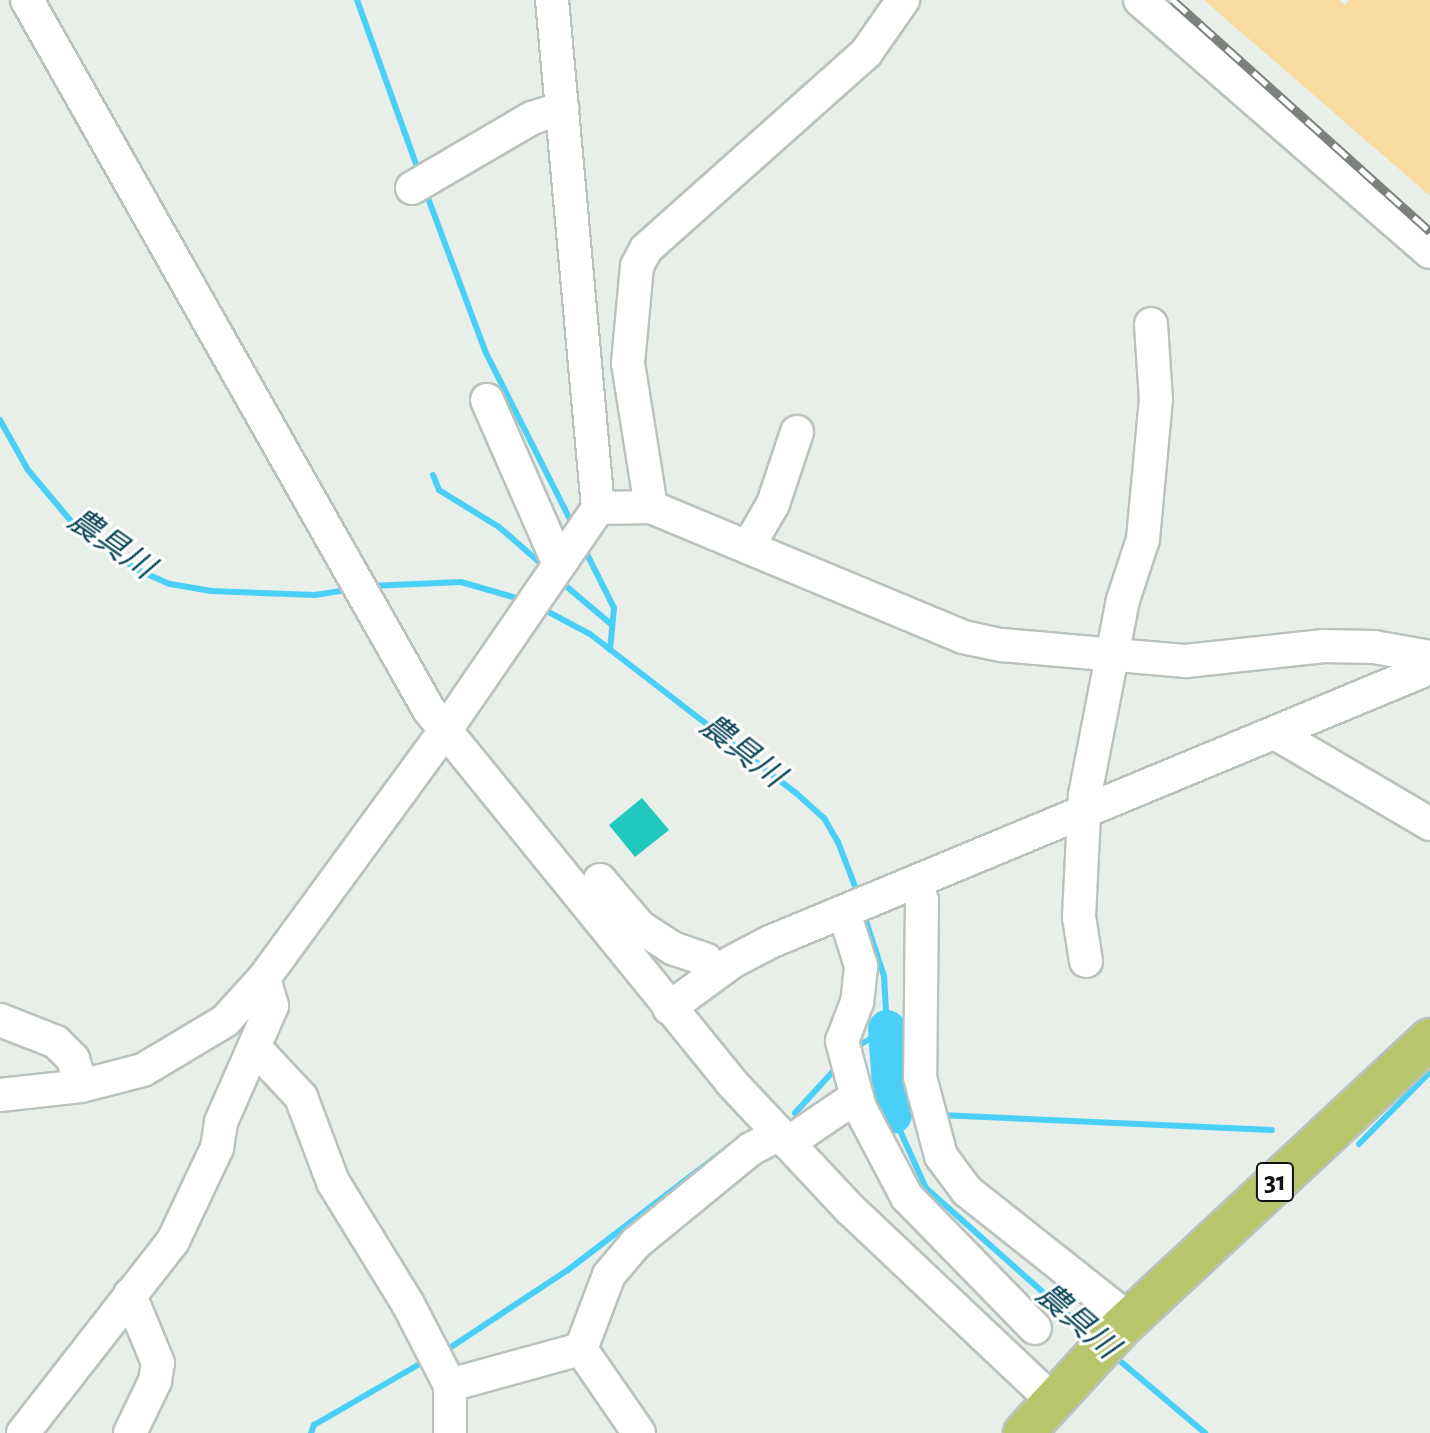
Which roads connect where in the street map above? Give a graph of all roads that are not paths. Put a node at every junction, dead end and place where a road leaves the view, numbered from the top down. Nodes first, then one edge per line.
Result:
1 (27, 0) edge
2 (552, 0) edge
3 (903, 0) edge
4 (1140, 0) edge
5 (562, 108) junction
6 (419, 184) dead end
7 (1430, 252) edge
8 (1151, 324) dead end
9 (487, 400) dead end
10 (797, 432) dead end
11 (651, 507) junction
12 (598, 508) junction
13 (748, 547) junction
14 (560, 565) junction
15 (1113, 657) junction
16 (1430, 657) edge
17 (1430, 668) edge
18 (445, 731) junction
19 (1275, 733) junction
20 (1086, 811) junction
21 (1430, 824) edge
22 (600, 880) dead end
23 (910, 884) junction
24 (849, 910) junction
25 (1086, 961) dead end
26 (718, 972) junction
27 (264, 978) junction
28 (669, 1008) junction
29 (0, 1020) edge
30 (1430, 1039) edge
31 (256, 1049) junction
32 (853, 1085) junction
33 (81, 1086) junction
34 (0, 1095) edge
35 (784, 1138) junction
36 (130, 1295) junction
37 (1125, 1324) junction
38 (1035, 1328) dead end
39 (581, 1349) junction
40 (450, 1385) junction
41 (1052, 1400) junction
42 (23, 1433) edge
43 (130, 1433) edge
44 (450, 1433) edge
45 (639, 1433) edge
46 (1024, 1433) edge

1 - 18 street
2 - 5 street
3 - 11 street
4 - 7 street
5 - 6 street
5 - 12 street
8 - 15 street
9 - 14 street
10 - 13 street
11 - 12 street
11 - 13 street
12 - 14 street
13 - 15 street
14 - 18 street
15 - 16 street
15 - 20 street
17 - 19 street
18 - 27 street
18 - 28 street
19 - 20 street
19 - 21 street
20 - 23 street
20 - 25 street
22 - 26 street
23 - 24 street
23 - 37 street
24 - 26 street
24 - 32 street
26 - 28 street
27 - 31 street
27 - 33 street
28 - 35 street
29 - 33 street
30 - 37 main road, 31
31 - 36 street
31 - 40 street
32 - 35 street
32 - 38 street
33 - 34 street
35 - 39 street
35 - 41 street
36 - 42 street
36 - 43 street
37 - 41 main road, 31
39 - 40 street
39 - 45 street
40 - 44 street
41 - 46 main road, 31

